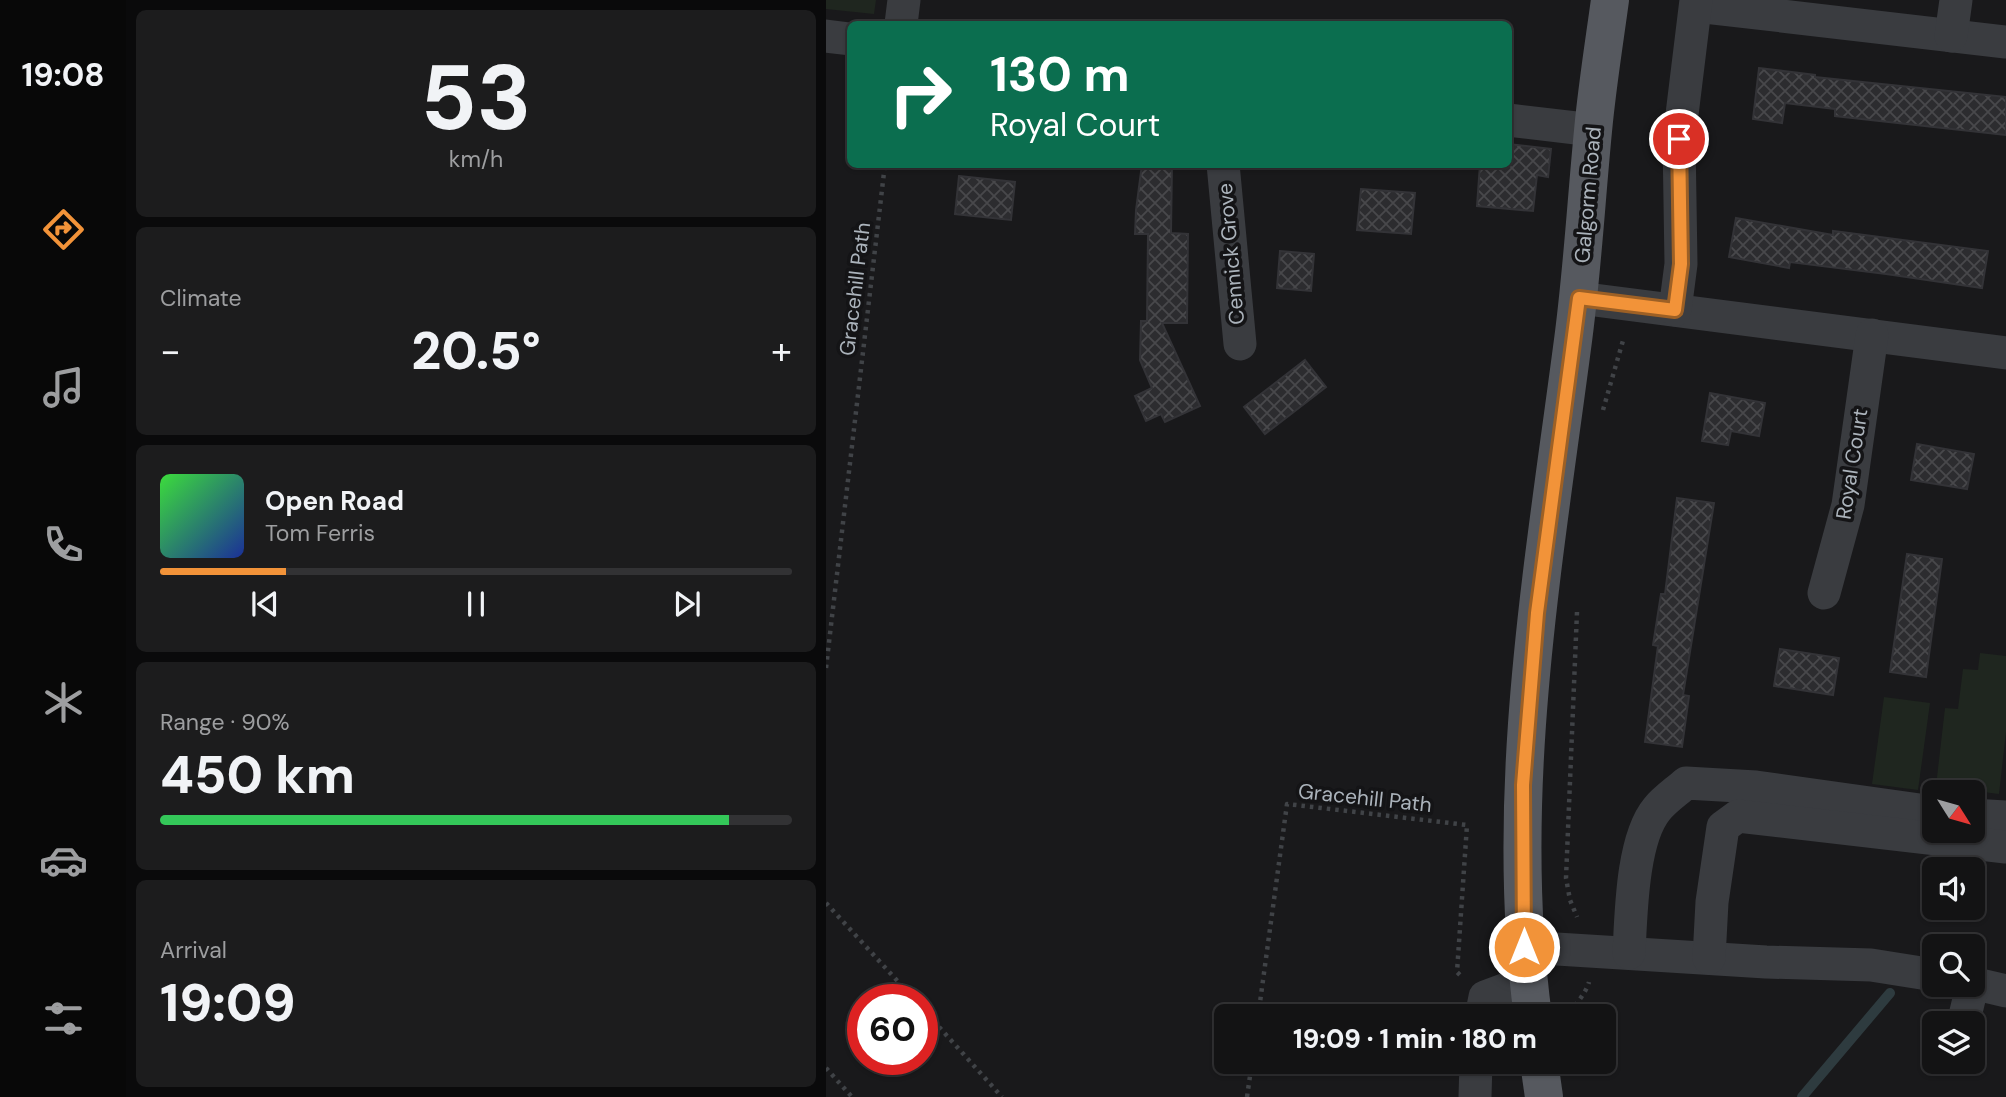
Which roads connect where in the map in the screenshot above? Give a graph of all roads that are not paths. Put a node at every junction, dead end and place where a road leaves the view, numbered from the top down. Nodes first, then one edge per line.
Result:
1 (904, 0) edge
2 (1610, 0) edge
3 (1956, 0) edge
4 (1696, 3) edge
5 (901, 21) edge
6 (826, 36) edge
7 (1951, 36) junction
8 (847, 39) edge
9 (2006, 42) edge
10 (1512, 120) edge
11 (1593, 130) junction
12 (1223, 168) edge
13 (1579, 298) junction
14 (1675, 310) junction
15 (1871, 335) junction
16 (1240, 344) dead end
17 (2006, 353) edge
18 (1824, 593) dead end
19 (1922, 810) edge
20 (1985, 815) edge
21 (2006, 817) edge
22 (2006, 847) edge
23 (1629, 953) junction
24 (1709, 958) junction
25 (1922, 973) edge
26 (1528, 982) edge
27 (1985, 986) edge
28 (2006, 991) edge
29 (1488, 1004) edge
30 (1476, 1074) edge
31 (1541, 1074) edge
32 (1475, 1097) edge
33 (1544, 1097) edge

1 - 5 street
2 - 11 main road, Galgorm Road
3 - 7 street
4 - 7 street
4 - 14 street
6 - 8 street
7 - 9 street
10 - 11 street
11 - 13 main road, Galgorm Road
12 - 16 street, Cennick Grove
13 - 14 street
13 - 26 main road, Galgorm Road
14 - 15 street
15 - 17 street
15 - 18 street, Royal Court
19 - 23 street
20 - 21 street
22 - 24 street
23 - 24 street
23 - 26 street
24 - 25 street
26 - 29 street
27 - 28 street
30 - 32 street
31 - 33 main road

